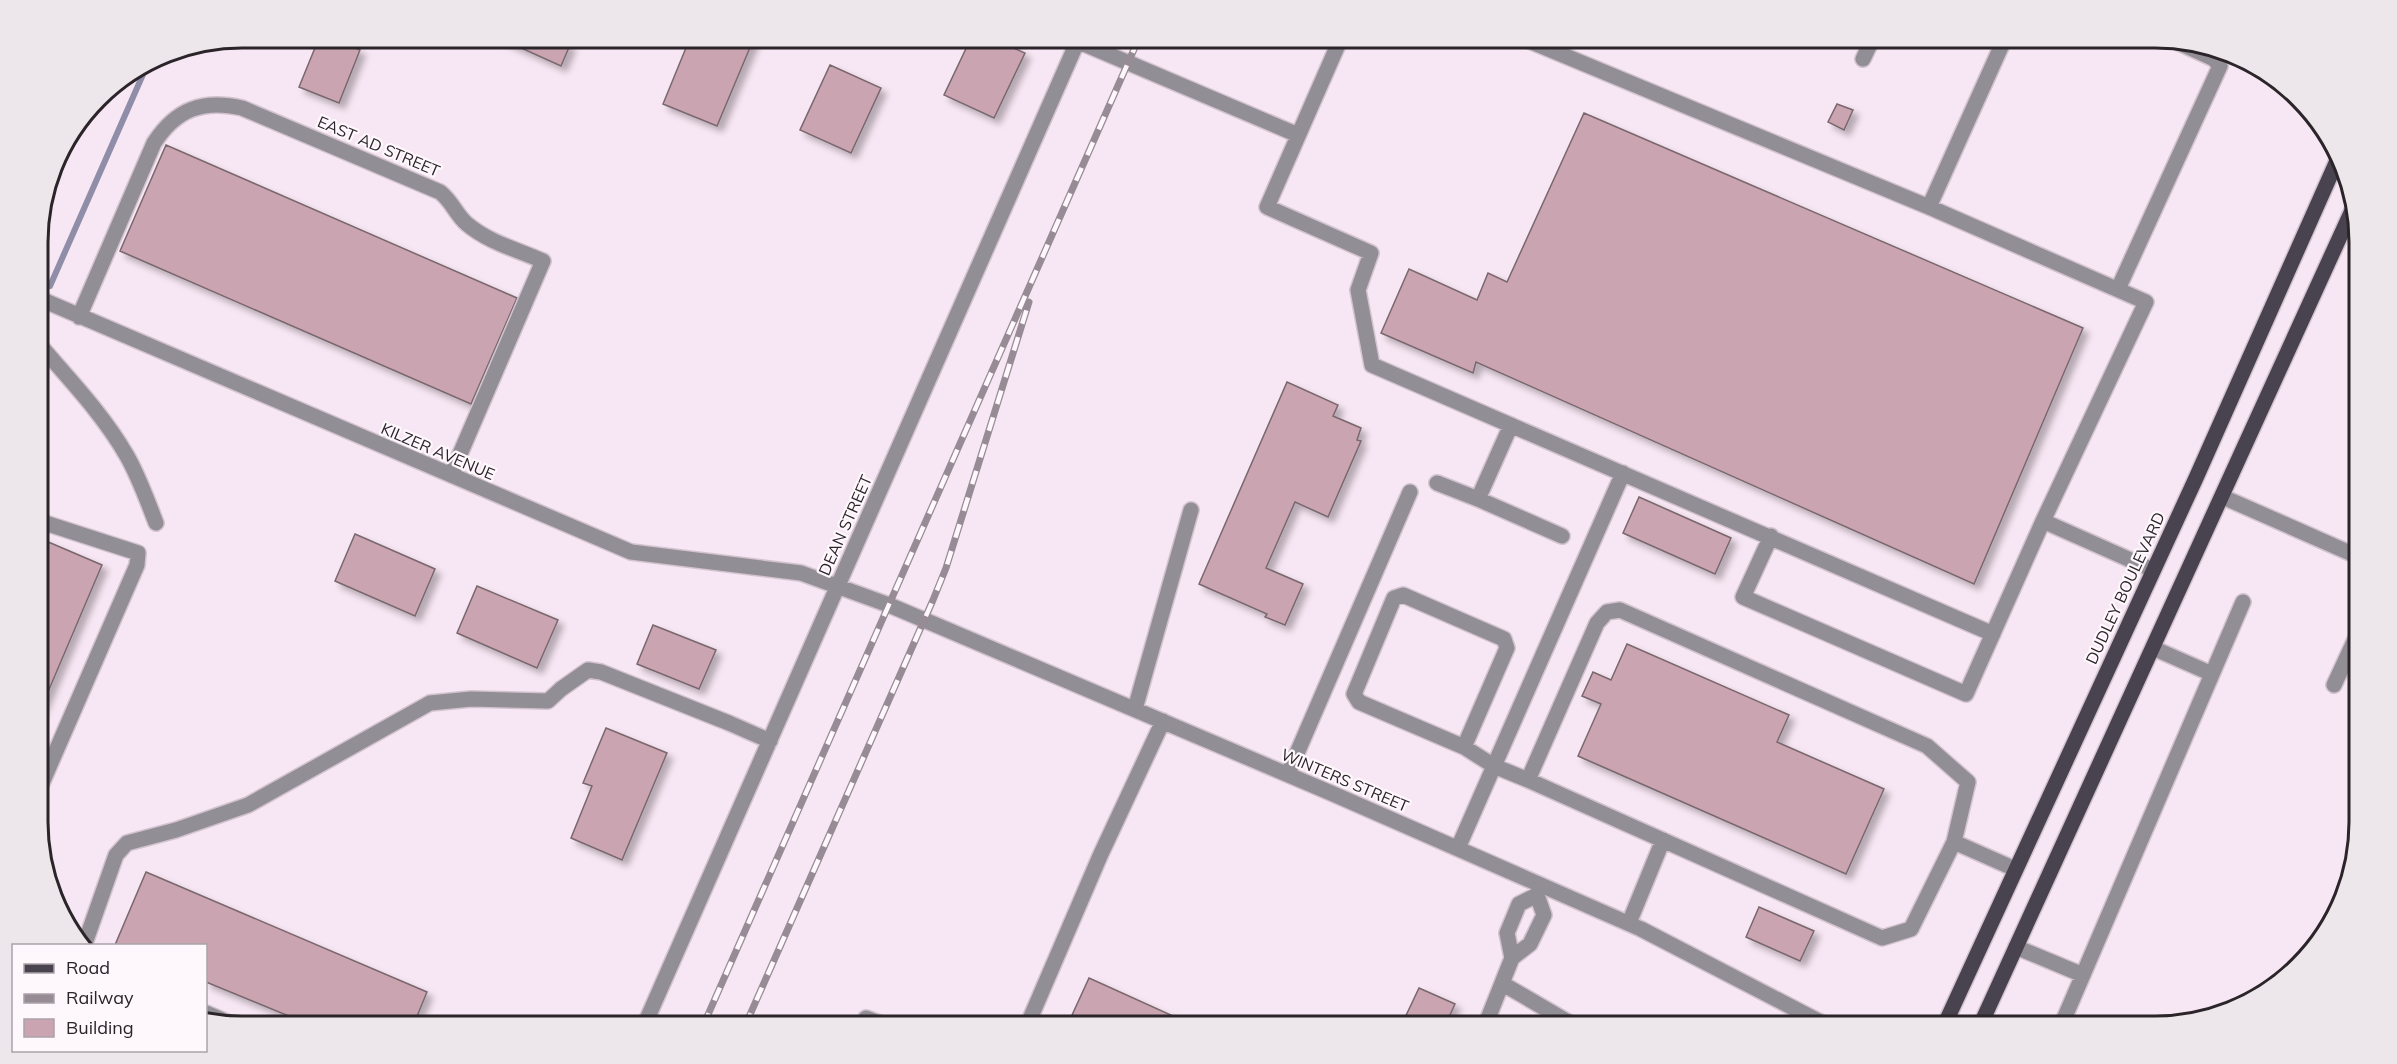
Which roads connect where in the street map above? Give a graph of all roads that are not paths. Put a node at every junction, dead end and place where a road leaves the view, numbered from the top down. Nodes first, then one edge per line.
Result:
1 (1071, 48) edge
2 (1096, 48) edge
3 (1337, 48) edge
4 (1546, 48) edge
5 (1868, 48) edge
6 (2001, 48) edge
7 (2202, 54) edge
8 (1863, 60) dead end
9 (1298, 135) junction
10 (2334, 168) edge
11 (1929, 207) junction
12 (2347, 221) edge
13 (2118, 289) junction
14 (48, 303) edge
15 (79, 317) junction
16 (48, 355) edge
17 (1511, 424) junction
18 (1623, 473) junction
19 (451, 475) junction
20 (1437, 483) dead end
21 (1410, 492) dead end
22 (2223, 497) junction
23 (1478, 499) junction
24 (1191, 510) dead end
25 (2043, 520) junction
26 (156, 523) dead end
27 (48, 524) edge
28 (1562, 536) dead end
29 (1771, 536) junction
30 (2349, 552) edge
31 (2153, 570) junction
32 (838, 586) junction
33 (2243, 602) dead end
34 (1993, 634) junction
35 (2153, 648) junction
36 (2349, 653) edge
37 (2212, 674) junction
38 (2334, 685) dead end
39 (1135, 710) junction
40 (1163, 722) junction
41 (770, 741) junction
42 (1464, 747) junction
43 (1494, 766) junction
44 (48, 769) edge
45 (1288, 774) junction
46 (1528, 780) junction
47 (1664, 840) junction
48 (1954, 842) junction
49 (1458, 848) junction
50 (2015, 869) junction
51 (1539, 890) junction
52 (1629, 923) junction
53 (87, 938) edge
54 (2016, 947) junction
55 (1512, 958) junction
56 (2083, 975) junction
57 (1503, 984) junction
58 (648, 1016) edge
59 (1031, 1016) edge
60 (1489, 1016) edge
61 (1558, 1016) edge
62 (1809, 1016) edge
63 (1949, 1016) edge
64 (1985, 1016) edge
65 (2065, 1016) edge

1 - 32 street, DEAN STREET
2 - 9 street
3 - 9 street
4 - 11 street
5 - 8 street
6 - 11 street
7 - 13 street
9 - 17 street
10 - 31 main road, DUDLEY BOULEVARD
11 - 13 street
12 - 22 main road
13 - 25 street
14 - 15 street, KILZER AVENUE
15 - 19 street, KILZER AVENUE
15 - 19 street, EAST AD STREET
16 - 26 street
17 - 18 street
17 - 23 street
18 - 29 street
18 - 43 street
19 - 32 street, KILZER AVENUE
20 - 23 street
21 - 45 street
22 - 30 street
22 - 35 main road
23 - 28 street
24 - 39 street
25 - 31 street
25 - 34 street
27 - 44 street
29 - 34 street
29 - 34 street
31 - 50 main road, DUDLEY BOULEVARD
32 - 39 street, WINTERS STREET
32 - 41 street, DEAN STREET
33 - 37 street
35 - 37 street
35 - 54 main road
36 - 38 street
37 - 56 street
39 - 40 street, WINTERS STREET
40 - 45 street, WINTERS STREET
40 - 59 street
41 - 53 street
41 - 58 street, DEAN STREET
42 - 42 street
42 - 43 street
43 - 46 street
43 - 49 street
45 - 49 street, WINTERS STREET
46 - 47 street
46 - 48 street
47 - 48 street
47 - 52 street
48 - 50 street
49 - 51 street, WINTERS STREET
50 - 63 main road, DUDLEY BOULEVARD
51 - 52 street, WINTERS STREET
51 - 55 street
51 - 55 street
52 - 62 street, WINTERS STREET
54 - 56 street
54 - 64 main road
55 - 57 street
56 - 65 street
57 - 60 street
57 - 61 street

